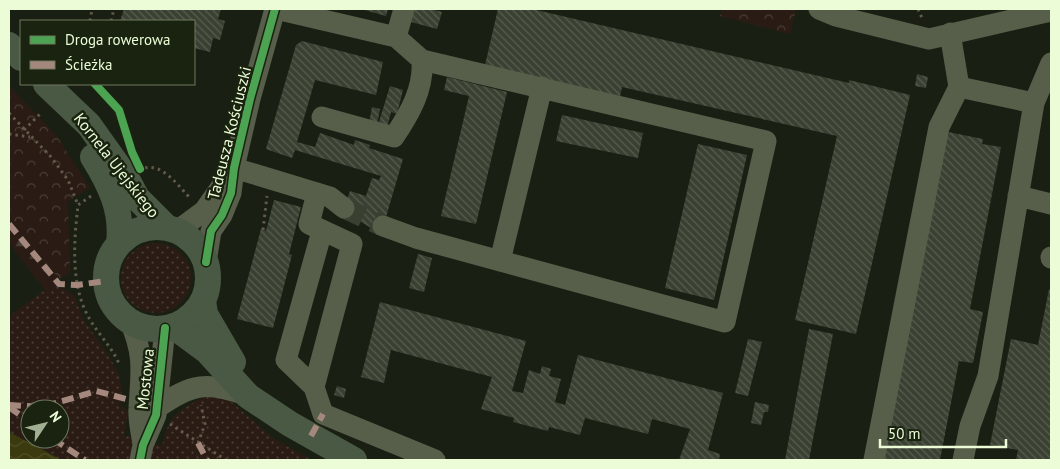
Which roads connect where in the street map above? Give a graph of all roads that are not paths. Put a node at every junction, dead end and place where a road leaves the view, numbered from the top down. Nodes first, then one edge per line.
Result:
1 (276, 9) edge
2 (404, 9) edge
3 (819, 9) edge
4 (1051, 11) edge
5 (950, 33) junction
6 (396, 37) junction
7 (9, 45) edge
8 (20, 57) edge
9 (422, 60) junction
10 (1051, 63) edge
11 (46, 85) edge
12 (46, 85) edge
13 (542, 87) junction
14 (959, 87) junction
15 (1034, 104) junction
16 (322, 117) dead end
17 (234, 168) junction
18 (317, 193) junction
19 (1018, 196) junction
20 (1051, 204) edge
21 (344, 208) tunnel mouth
22 (383, 226) tunnel mouth
23 (171, 229) junction
24 (322, 231) junction
25 (119, 243) junction
26 (500, 261) junction
27 (206, 262) junction
28 (203, 300) junction
29 (130, 321) junction
30 (169, 327) junction
31 (314, 387) junction
32 (248, 396) junction
33 (271, 410) junction
34 (146, 433) edge
35 (354, 460) edge
36 (435, 460) edge
37 (874, 460) edge
38 (963, 460) edge

1 - 6 street
1 - 17 street, Tadeusza Kościuszki
2 - 6 street
3 - 5 street
4 - 5 street
5 - 14 street
6 - 9 street
7 - 8 main road
9 - 13 street
9 - 16 street
10 - 15 street
11 - 23 main road, Kornela Ujejskiego
12 - 25 main road, Kornela Ujejskiego
13 - 26 street
13 - 26 street
14 - 15 street
14 - 37 street
15 - 19 street
17 - 18 street
17 - 23 street, Tadeusza Kościuszki
17 - 27 street, Tadeusza Kościuszki
18 - 21 street
18 - 24 street
19 - 20 street
19 - 38 street
22 - 26 street
23 - 25 main road
23 - 27 main road
24 - 31 street
24 - 31 street
25 - 29 main road
27 - 28 main road
28 - 30 main road
28 - 33 main road
29 - 30 main road
29 - 34 street, Mostowa
30 - 32 main road
30 - 34 street, Mostowa
31 - 36 street
32 - 33 main road
32 - 34 street
33 - 35 main road

